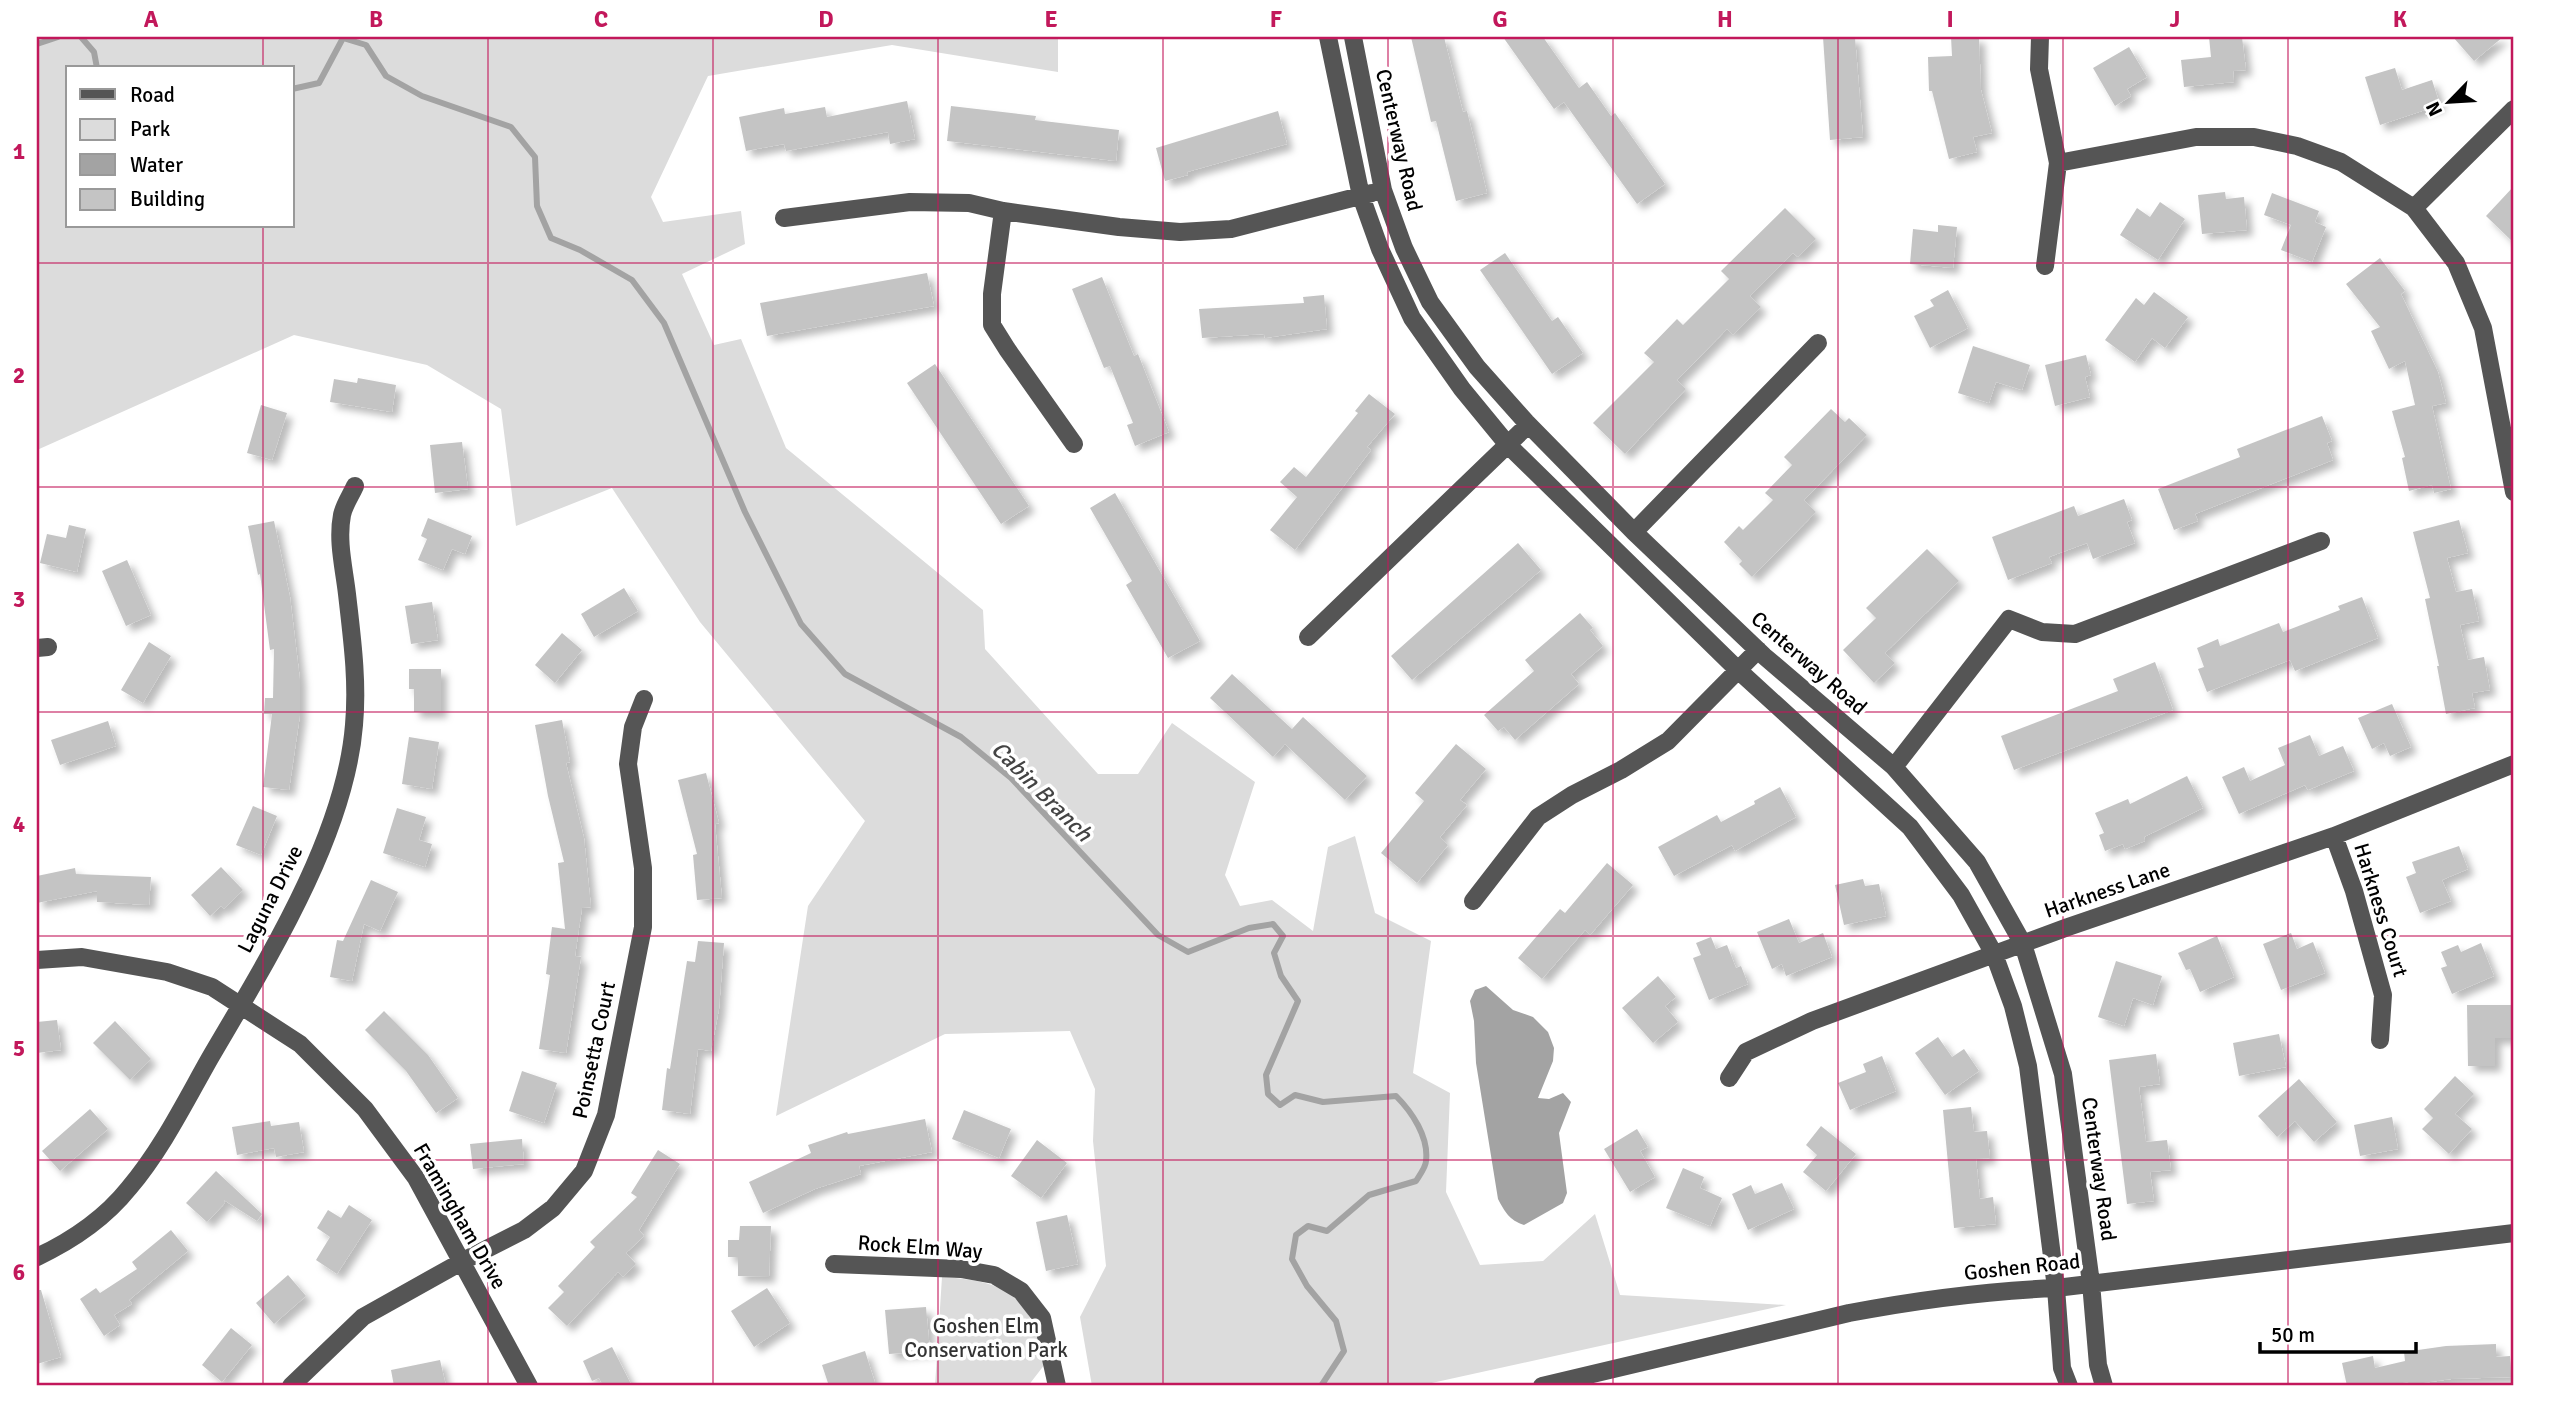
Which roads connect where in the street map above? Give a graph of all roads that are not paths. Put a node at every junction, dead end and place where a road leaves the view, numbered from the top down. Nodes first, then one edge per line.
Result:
1 (1328, 37) edge
2 (1353, 37) edge
3 (2040, 37) edge
4 (2514, 109) edge
5 (2058, 163) junction
6 (1383, 190) junction
7 (1361, 196) junction
8 (2414, 208) junction
9 (1003, 211) junction
10 (784, 218) dead end
11 (2045, 267) dead end
12 (1818, 343) dead end
13 (1528, 425) junction
14 (1074, 444) dead end
15 (1507, 444) junction
16 (355, 486) dead end
17 (2514, 492) edge
18 (1634, 532) junction
19 (2321, 541) dead end
20 (1308, 637) dead end
21 (1758, 650) junction
22 (1738, 670) junction
23 (644, 699) dead end
24 (2514, 764) edge
25 (1894, 766) junction
26 (2334, 836) junction
27 (1473, 901) dead end
28 (2023, 944) junction
29 (1994, 954) junction
30 (37, 960) edge
31 (241, 1005) junction
32 (2379, 1040) dead end
33 (1729, 1078) dead end
34 (2514, 1233) edge
35 (37, 1257) edge
36 (463, 1261) junction
37 (834, 1264) dead end
38 (2091, 1283) junction
39 (2056, 1288) junction
40 (291, 1386) edge
41 (529, 1386) edge
42 (1057, 1386) edge
43 (1542, 1386) edge
44 (2069, 1386) edge
45 (2104, 1386) edge

1 - 7 street
2 - 6 street, Centerway Road
3 - 5 street
4 - 8 street
5 - 8 street
5 - 11 street
6 - 7 street
6 - 13 street, Centerway Road
7 - 9 street
7 - 15 street
8 - 17 street
9 - 10 street
9 - 14 street
12 - 18 street
13 - 15 street
13 - 18 street, Centerway Road
15 - 20 street
15 - 22 street
16 - 31 street, Laguna Drive
18 - 21 street, Centerway Road
19 - 25 street
21 - 22 street
21 - 25 street, Centerway Road
22 - 27 street
22 - 29 street
23 - 36 street, Poinsetta Court
24 - 26 street, Harkness Lane
25 - 28 street, Centerway Road
26 - 28 street, Harkness Lane
26 - 32 street, Harkness Court
28 - 29 street, Harkness Lane
28 - 38 street, Centerway Road
29 - 33 street, Harkness Lane
29 - 39 street
30 - 31 street, Framingham Drive
31 - 35 street, Laguna Drive
31 - 36 street, Framingham Drive
34 - 38 street, Goshen Road
36 - 40 street, Poinsetta Court
36 - 41 street, Framingham Drive
37 - 42 street, Rock Elm Way
38 - 39 street, Goshen Road
38 - 45 street, Centerway Road
39 - 43 street, Goshen Road
39 - 44 street

